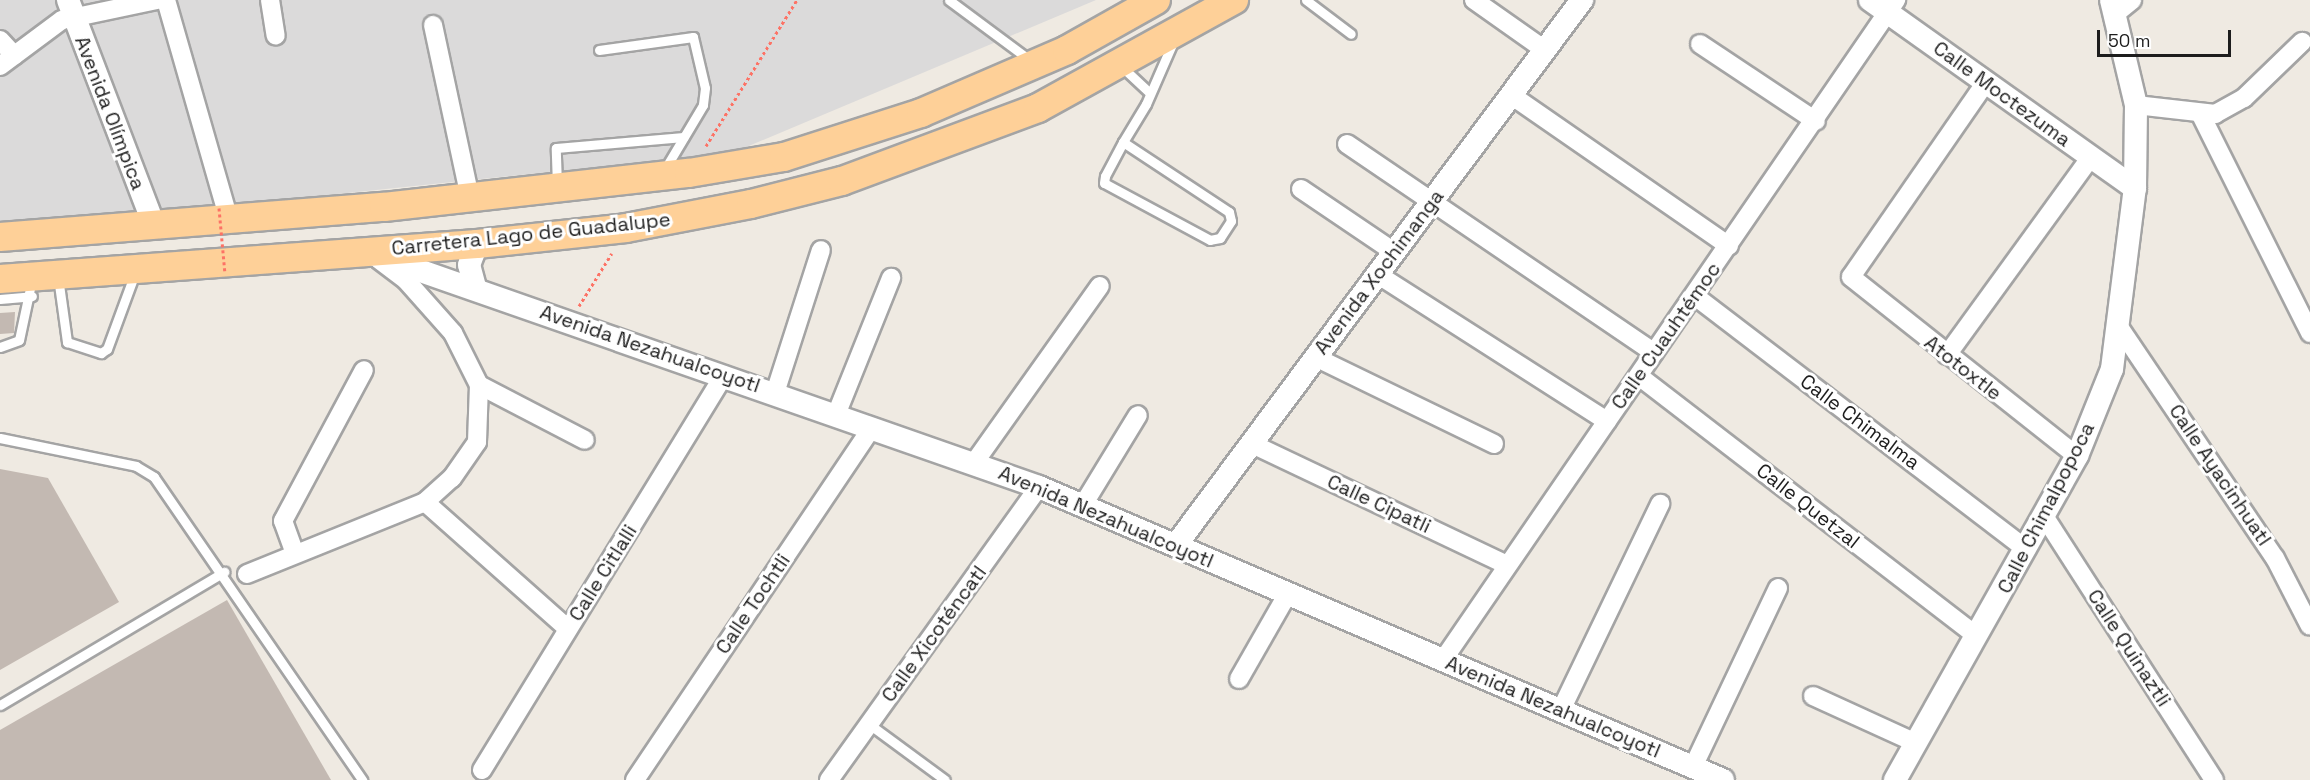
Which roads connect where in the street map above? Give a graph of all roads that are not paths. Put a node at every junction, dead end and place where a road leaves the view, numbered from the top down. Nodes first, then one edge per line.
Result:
1 (157, 0) edge
2 (166, 0) edge
3 (270, 0) edge
4 (949, 0) edge
5 (1156, 0) edge
6 (1234, 0) edge
7 (1306, 0) edge
8 (1474, 0) edge
9 (1582, 0) edge
10 (1885, 4) edge
11 (69, 5) edge
12 (2119, 5) edge
13 (433, 25) dead end
14 (1178, 34) junction
15 (1351, 34) dead end
16 (276, 36) dead end
17 (0, 40) edge
18 (2302, 42) dead end
19 (1700, 44) dead end
20 (599, 50) dead end
21 (1545, 50) junction
22 (7, 61) edge
23 (1034, 64) junction
24 (1121, 66) junction
25 (1986, 82) junction
26 (1148, 91) junction
27 (1511, 95) junction
28 (2136, 105) junction
29 (2200, 115) junction
30 (1816, 121) junction
31 (684, 137) junction
32 (1123, 142) junction
33 (1347, 144) dead end
34 (2091, 158) junction
35 (661, 176) junction
36 (557, 188) junction
37 (2135, 188) junction
38 (1301, 189) dead end
39 (470, 197) junction
40 (1432, 201) junction
41 (224, 214) junction
42 (154, 225) junction
43 (0, 237) edge
44 (477, 244) junction
45 (1729, 246) junction
46 (821, 250) dead end
47 (368, 252) junction
48 (1394, 252) junction
49 (137, 268) junction
50 (1377, 274) junction
51 (891, 278) dead end
52 (0, 279) edge
53 (40, 282) junction
54 (1100, 286) dead end
55 (476, 287) junction
56 (1695, 296) junction
57 (0, 299) edge
58 (2304, 306) edge
59 (2121, 330) junction
60 (2310, 333) edge
61 (0, 347) edge
62 (1654, 353) junction
63 (1947, 355) junction
64 (1315, 357) junction
65 (364, 370) dead end
66 (724, 375) junction
67 (1639, 376) junction
68 (479, 385) junction
69 (775, 393) junction
70 (836, 415) junction
71 (1138, 415) dead end
72 (1607, 421) junction
73 (872, 428) junction
74 (0, 438) edge
75 (585, 440) dead end
76 (1250, 443) junction
77 (1494, 444) dead end
78 (2077, 456) junction
79 (974, 463) junction
80 (1039, 487) junction
81 (425, 502) junction
82 (1660, 504) dead end
83 (1083, 505) junction
84 (2044, 516) junction
85 (1176, 545) junction
86 (2026, 549) junction
87 (294, 551) junction
88 (1507, 565) junction
89 (224, 572) junction
90 (247, 574) dead end
91 (1778, 588) dead end
92 (1287, 595) junction
93 (2310, 626) edge
94 (568, 629) junction
95 (1977, 636) junction
96 (1443, 660) junction
97 (1239, 679) dead end
98 (1813, 696) dead end
99 (0, 705) edge
100 (1561, 710) junction
101 (869, 724) junction
102 (1916, 743) junction
103 (1693, 766) junction
104 (482, 770) dead end
105 (362, 780) edge
106 (635, 780) edge
107 (829, 780) edge
108 (945, 780) edge
109 (1723, 780) edge
110 (1895, 780) edge
111 (2214, 780) edge

1 - 11 street
2 - 41 street
3 - 16 street
4 - 23 lane
5 - 23 main road
6 - 14 main road, Carretera Lago de Guadalupe
7 - 15 lane
8 - 21 street
9 - 21 street, Avenida Xochimanga
10 - 25 street, Calle Moctezuma
10 - 30 street, Calle Cuauhtémoc
11 - 22 street
11 - 42 street, Avenida Olímpica
12 - 28 street, Calle Chimalpopoca
13 - 39 street
14 - 24 main road, Carretera Lago de Guadalupe
14 - 26 lane
17 - 22 street
18 - 29 street
19 - 30 street
20 - 31 lane
21 - 27 street, Avenida Xochimanga
23 - 35 main road
24 - 26 lane
24 - 44 main road, Carretera Lago de Guadalupe
25 - 34 street, Calle Moctezuma
25 - 63 street, Atotoxtle
26 - 32 lane
27 - 40 street, Avenida Xochimanga
27 - 45 street
28 - 29 street
28 - 37 street, Calle Chimalpopoca
29 - 58 street
30 - 45 street, Calle Cuauhtémoc
31 - 35 lane
31 - 36 lane
32 - 32 lane
33 - 40 street
34 - 37 street, Calle Moctezuma
34 - 63 street
35 - 36 main road
36 - 39 main road
37 - 59 street, Calle Chimalpopoca
38 - 48 street
39 - 41 main road
40 - 48 street, Avenida Xochimanga
40 - 62 street
41 - 42 main road
42 - 43 main road
44 - 47 main road, Carretera Lago de Guadalupe
44 - 55 street
45 - 56 street, Calle Cuauhtémoc
46 - 69 street
47 - 49 main road, Carretera Lago de Guadalupe
47 - 55 street, Avenida Nezahualcoyotl
47 - 68 street
48 - 50 street, Avenida Xochimanga
49 - 53 main road, Carretera Lago de Guadalupe
49 - 53 lane
50 - 64 street, Avenida Xochimanga
50 - 72 street
51 - 70 street
52 - 53 main road, Carretera Lago de Guadalupe
53 - 57 lane
53 - 61 lane
54 - 79 street
55 - 66 street, Avenida Nezahualcoyotl
56 - 62 street, Calle Cuauhtémoc
56 - 86 street, Calle Chimalma
58 - 60 street
59 - 78 street, Calle Chimalpopoca
59 - 93 street, Calle Ayacinhuatl
62 - 67 street, Calle Cuauhtémoc
63 - 78 street, Atotoxtle
64 - 76 street, Avenida Xochimanga
64 - 77 street
65 - 87 street
66 - 69 street, Avenida Nezahualcoyotl
66 - 94 street, Calle Citlalli
67 - 72 street, Calle Cuauhtémoc
67 - 95 street, Calle Quetzal
68 - 75 street
68 - 81 street
69 - 70 street, Avenida Nezahualcoyotl
70 - 73 street, Avenida Nezahualcoyotl
71 - 83 street
72 - 88 street, Calle Cuauhtémoc
73 - 79 street, Avenida Nezahualcoyotl
73 - 106 street, Calle Tochtli
74 - 89 lane
76 - 85 street, Avenida Xochimanga
76 - 88 street, Calle Cipatli
78 - 84 street, Calle Chimalpopoca
79 - 80 street, Avenida Nezahualcoyotl
80 - 83 street, Avenida Nezahualcoyotl
80 - 101 street, Calle Xicoténcatl
81 - 87 street
81 - 94 street
82 - 100 street
83 - 85 street, Avenida Nezahualcoyotl
84 - 86 street, Calle Chimalpopoca
84 - 111 street, Calle Quinaztli
85 - 92 street, Avenida Nezahualcoyotl
86 - 95 street, Calle Chimalpopoca
87 - 90 street
88 - 96 street, Calle Cuauhtémoc
89 - 99 lane
89 - 105 lane
91 - 103 street
92 - 96 street, Avenida Nezahualcoyotl
92 - 97 street
94 - 104 street, Calle Citlalli
95 - 102 street, Calle Chimalpopoca
96 - 100 street, Avenida Nezahualcoyotl
98 - 102 street
100 - 103 street, Avenida Nezahualcoyotl
101 - 107 street, Calle Xicoténcatl
101 - 108 lane
102 - 110 street, Calle Chimalpopoca
103 - 109 street, Avenida Nezahualcoyotl

